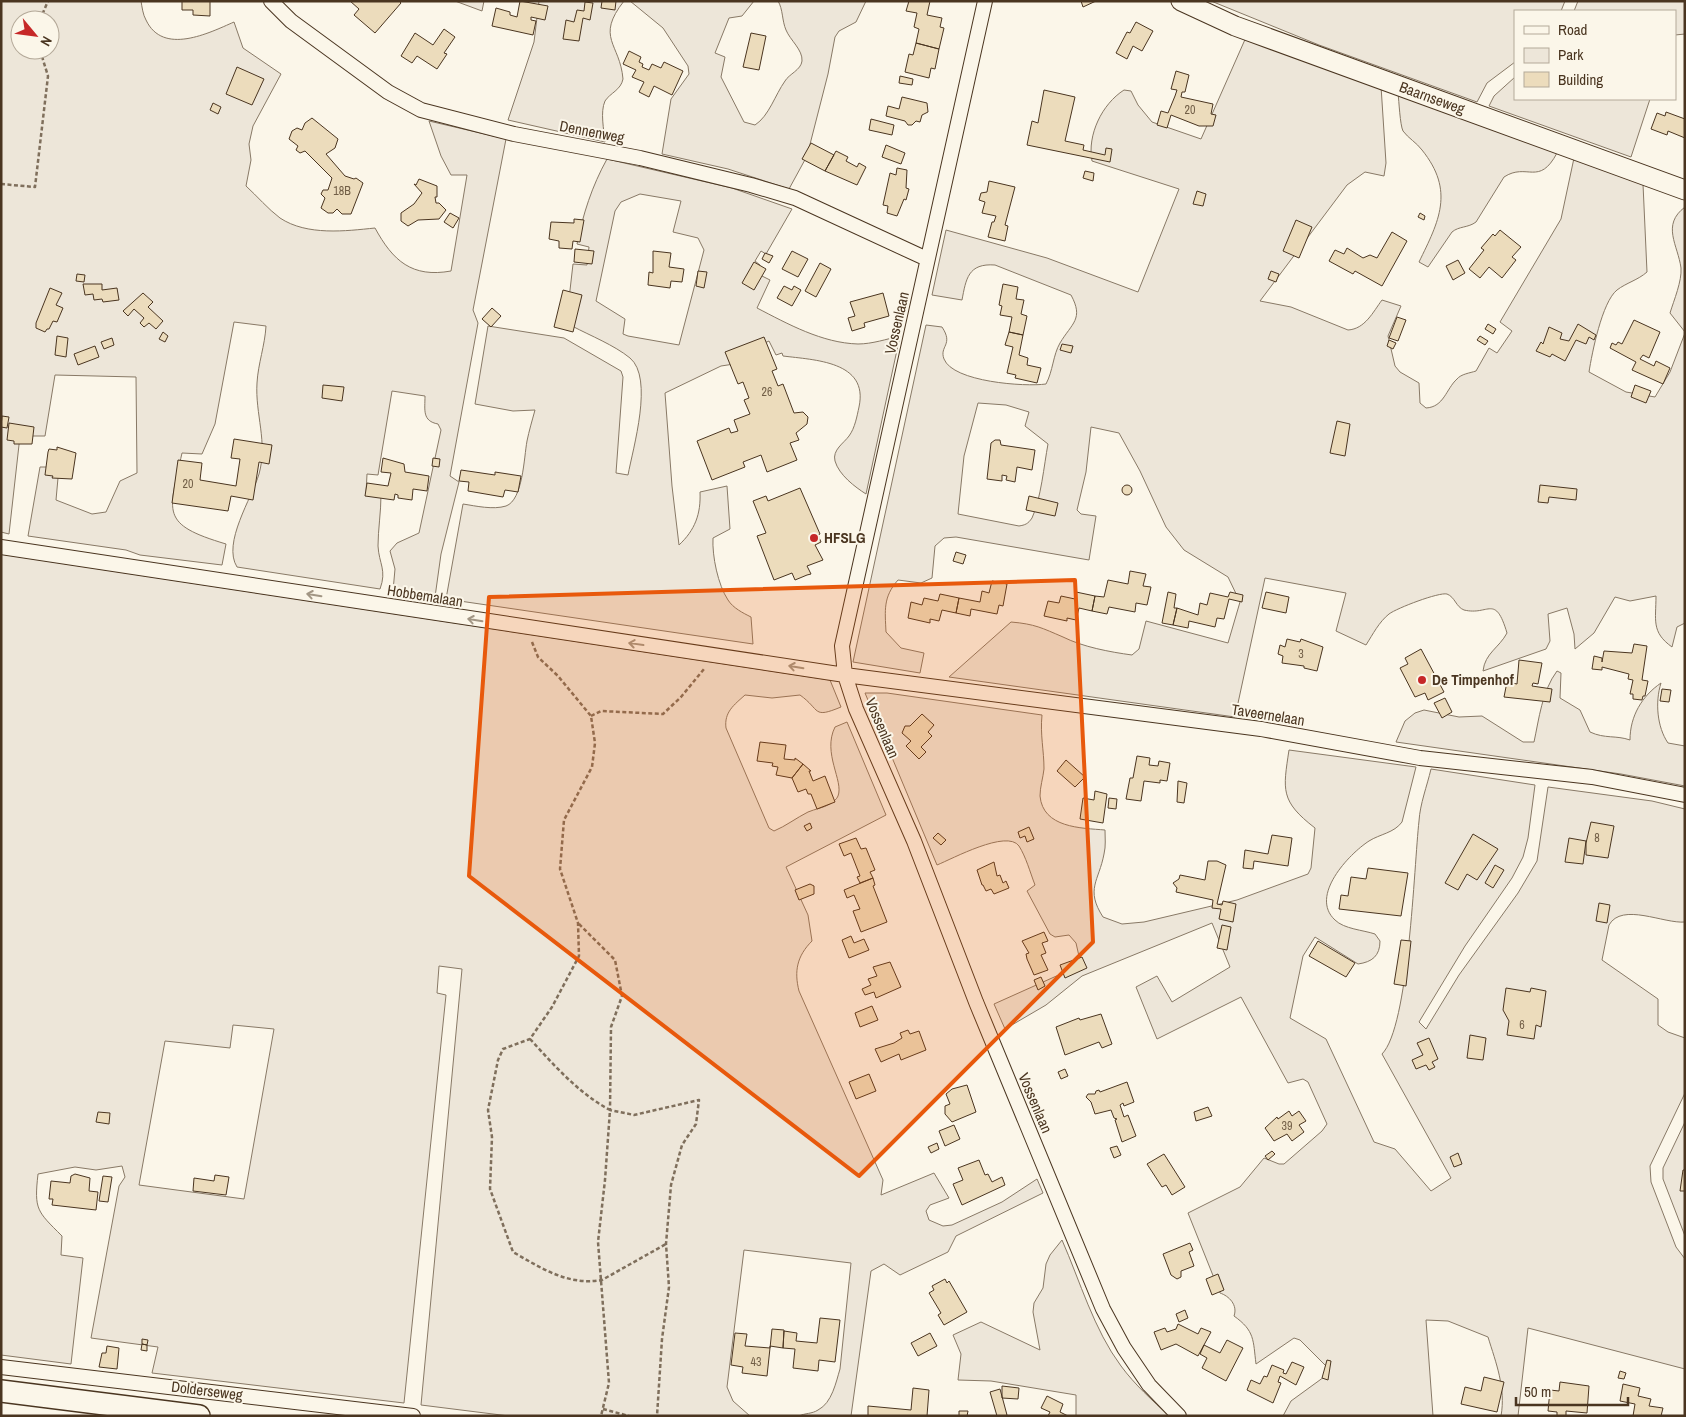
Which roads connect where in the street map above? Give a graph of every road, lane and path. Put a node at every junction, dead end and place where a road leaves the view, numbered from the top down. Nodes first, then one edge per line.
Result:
1 (271, 1) edge
2 (985, 1) edge
3 (1181, 1) edge
4 (43, 60) edge
5 (1, 184) edge
6 (1685, 190) edge
7 (927, 259) junction
8 (1, 547) edge
9 (526, 628) junction
10 (712, 655) junction
11 (844, 675) junction
12 (591, 716) junction
13 (1685, 795) edge
14 (578, 923) junction
15 (530, 1040) junction
16 (610, 1110) junction
17 (666, 1244) junction
18 (602, 1280) junction
19 (1, 1367) edge
20 (1, 1392) edge
21 (603, 1408) junction
22 (199, 1416) edge
23 (413, 1416) edge
24 (601, 1416) edge
25 (629, 1416) edge
26 (658, 1416) edge
27 (1179, 1416) edge

1 - 7 street, Dennenweg
2 - 7 street, Vossenlaan
3 - 6 street, Baarnseweg
4 - 5 path
7 - 11 street, Vossenlaan
9 -> 8 street, Hobbemalaan
10 -> 9 street, Hobbemalaan
9 - 12 path
11 -> 10 street, Hobbemalaan
10 - 12 path
11 - 13 street, Taveernelaan
11 - 27 street, Vossenlaan
12 - 14 path
14 - 15 path
14 - 16 path
15 - 16 path
15 - 18 path
16 - 17 path
16 - 18 path
17 - 18 path
17 - 26 path
18 - 21 path
19 - 23 street, Dolderseweg
20 - 22 main road, Dolderseweg
21 - 24 path
21 - 25 path

